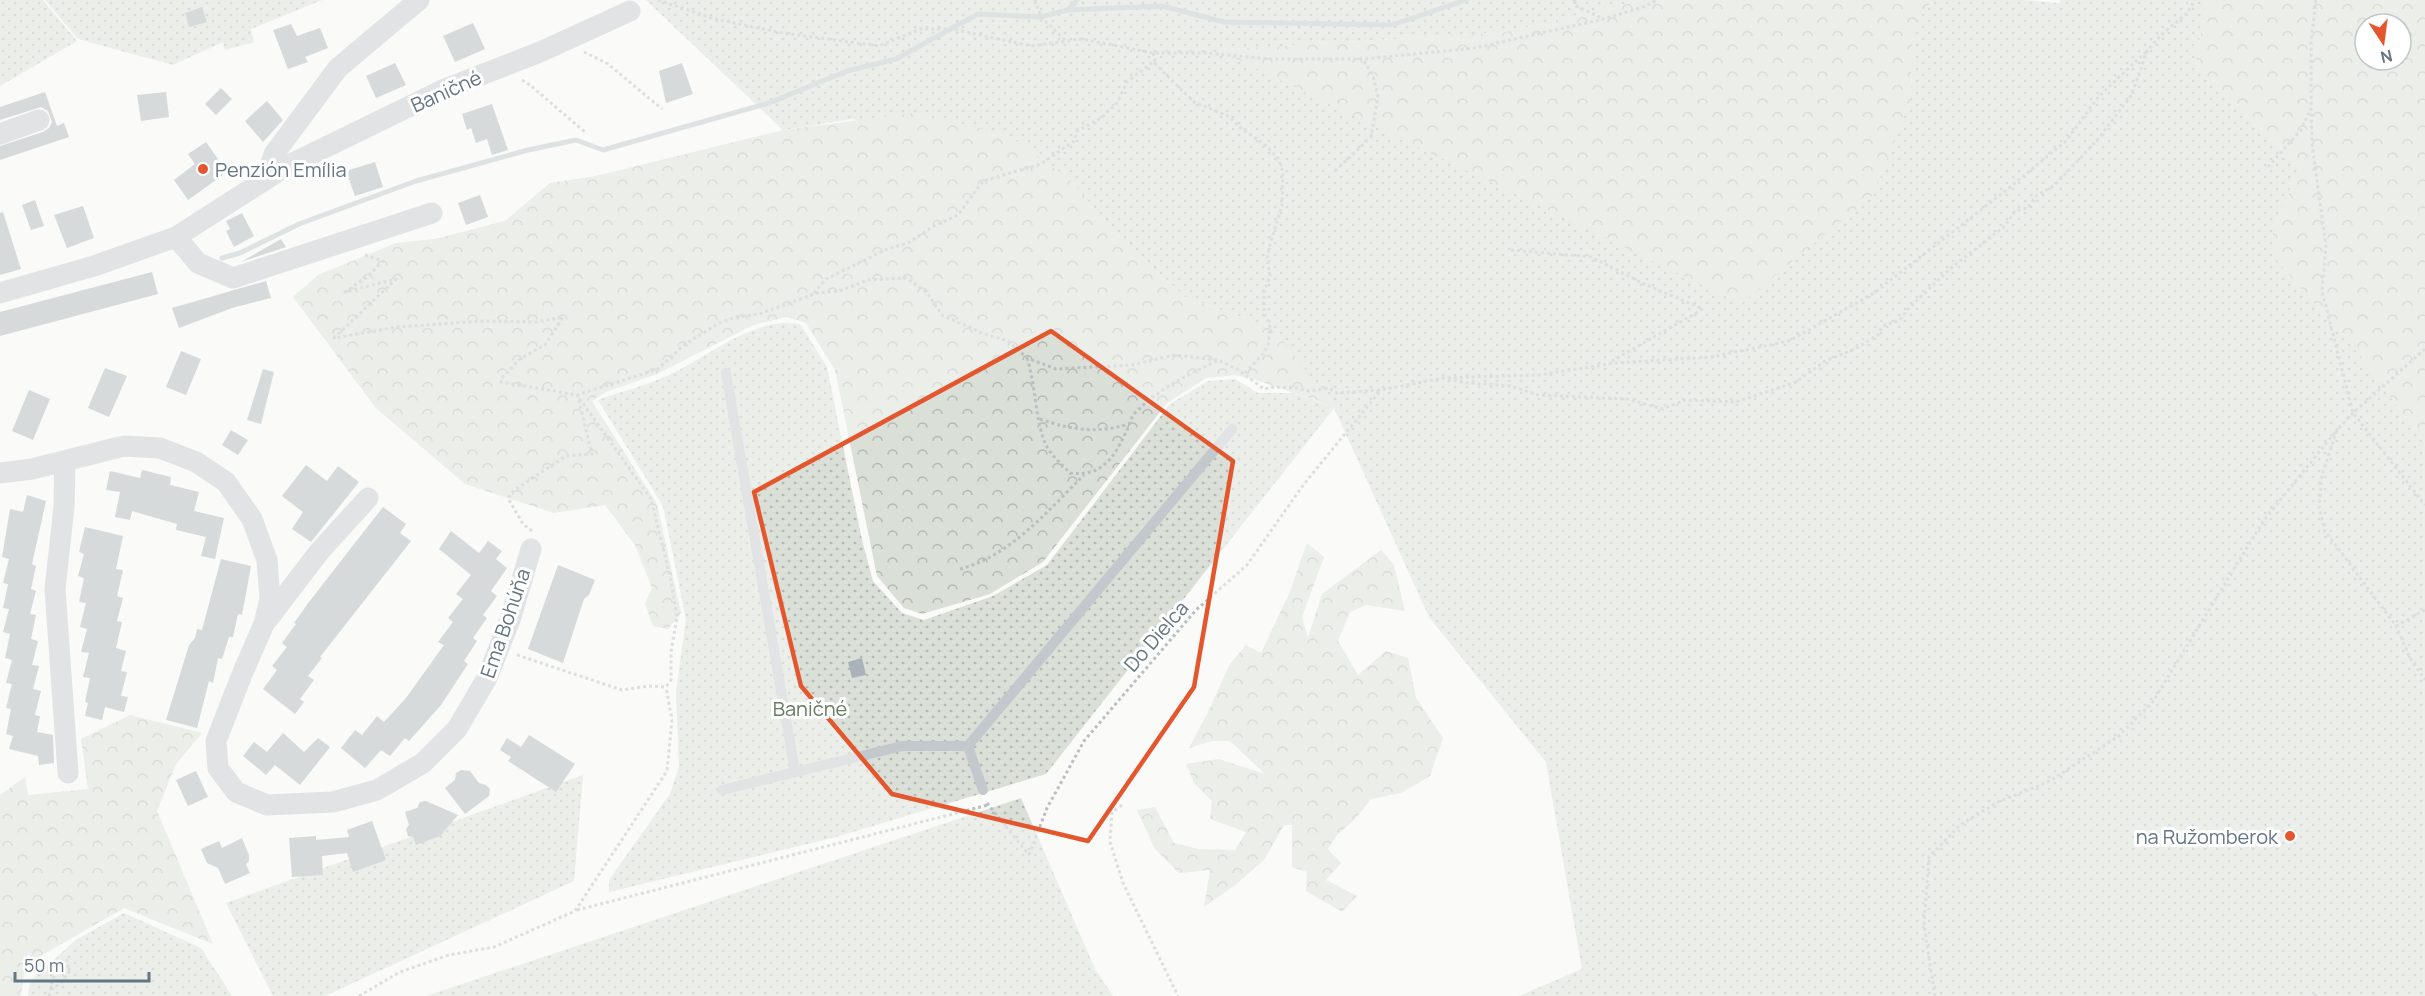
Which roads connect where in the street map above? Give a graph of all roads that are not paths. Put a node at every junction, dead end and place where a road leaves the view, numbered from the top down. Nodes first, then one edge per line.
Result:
1 (419, 0) edge
2 (630, 11) dead end
3 (39, 120) dead end
4 (0, 134) edge
5 (266, 179) junction
6 (432, 213) dead end
7 (176, 237) junction
8 (0, 293) edge
9 (726, 373) dead end
10 (1232, 429) dead end
11 (66, 461) junction
12 (0, 473) edge
13 (368, 498) dead end
14 (531, 549) road end
15 (264, 624) junction
16 (968, 746) junction
17 (795, 771) junction
18 (68, 773) dead end
19 (722, 790) dead end
20 (983, 790) road end

1 - 5 street
2 - 5 street, Baničné
3 - 4 street
5 - 7 street, Baničné
6 - 7 street
7 - 8 street, Baničné
9 - 17 lane
10 - 16 lane
11 - 12 street, Ema Bohúňa
11 - 15 street, Ema Bohúňa
11 - 18 street
13 - 15 street, Ema Bohúňa
14 - 15 street, Ema Bohúňa
16 - 17 lane
16 - 20 lane
17 - 19 lane

